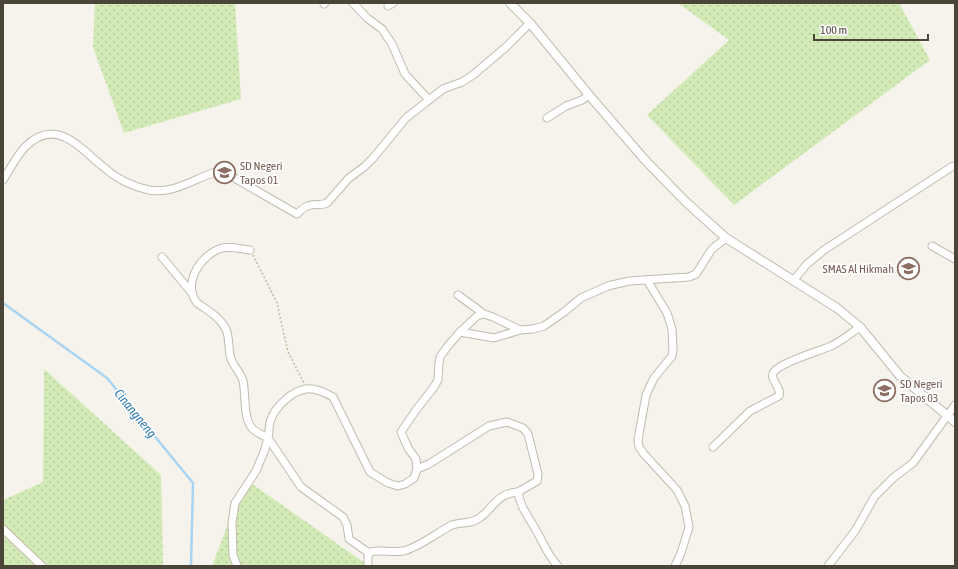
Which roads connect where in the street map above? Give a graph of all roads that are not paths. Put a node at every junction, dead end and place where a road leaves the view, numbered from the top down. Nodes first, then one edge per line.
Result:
1 (353, 3) edge
2 (510, 3) edge
3 (530, 23) junction
4 (589, 95) junction
5 (429, 100) junction
6 (547, 118) dead end
7 (955, 166) edge
8 (3, 180) edge
9 (726, 238) junction
10 (932, 246) dead end
11 (250, 250) road end
12 (162, 257) dead end
13 (955, 259) edge
14 (647, 280) junction
15 (793, 281) junction
16 (192, 292) junction
17 (458, 295) dead end
18 (484, 314) junction
19 (860, 327) junction
20 (520, 330) junction
21 (460, 332) junction
22 (955, 405) edge
23 (948, 415) junction
24 (955, 422) edge
25 (268, 438) junction
26 (713, 447) dead end
27 (417, 469) junction
28 (518, 492) junction
29 (3, 529) edge
30 (368, 553) junction
31 (42, 566) edge
32 (236, 566) edge
33 (368, 566) edge
34 (558, 566) edge
35 (676, 566) edge
36 (828, 566) edge

1 - 5 street
2 - 3 street
3 - 4 street
3 - 5 street
4 - 6 street
4 - 9 street
5 - 8 street
7 - 15 street
9 - 14 street
9 - 15 street
10 - 13 street
11 - 16 street
12 - 16 street
14 - 20 street
14 - 35 street
15 - 19 street
16 - 25 street
17 - 18 street
18 - 20 street
18 - 21 street
19 - 23 street
19 - 26 street
20 - 21 street
21 - 27 street
22 - 23 street
23 - 24 street
23 - 36 street
25 - 27 street
25 - 30 street
25 - 32 street
27 - 28 street
28 - 30 street
28 - 34 street
29 - 31 street
30 - 33 street

